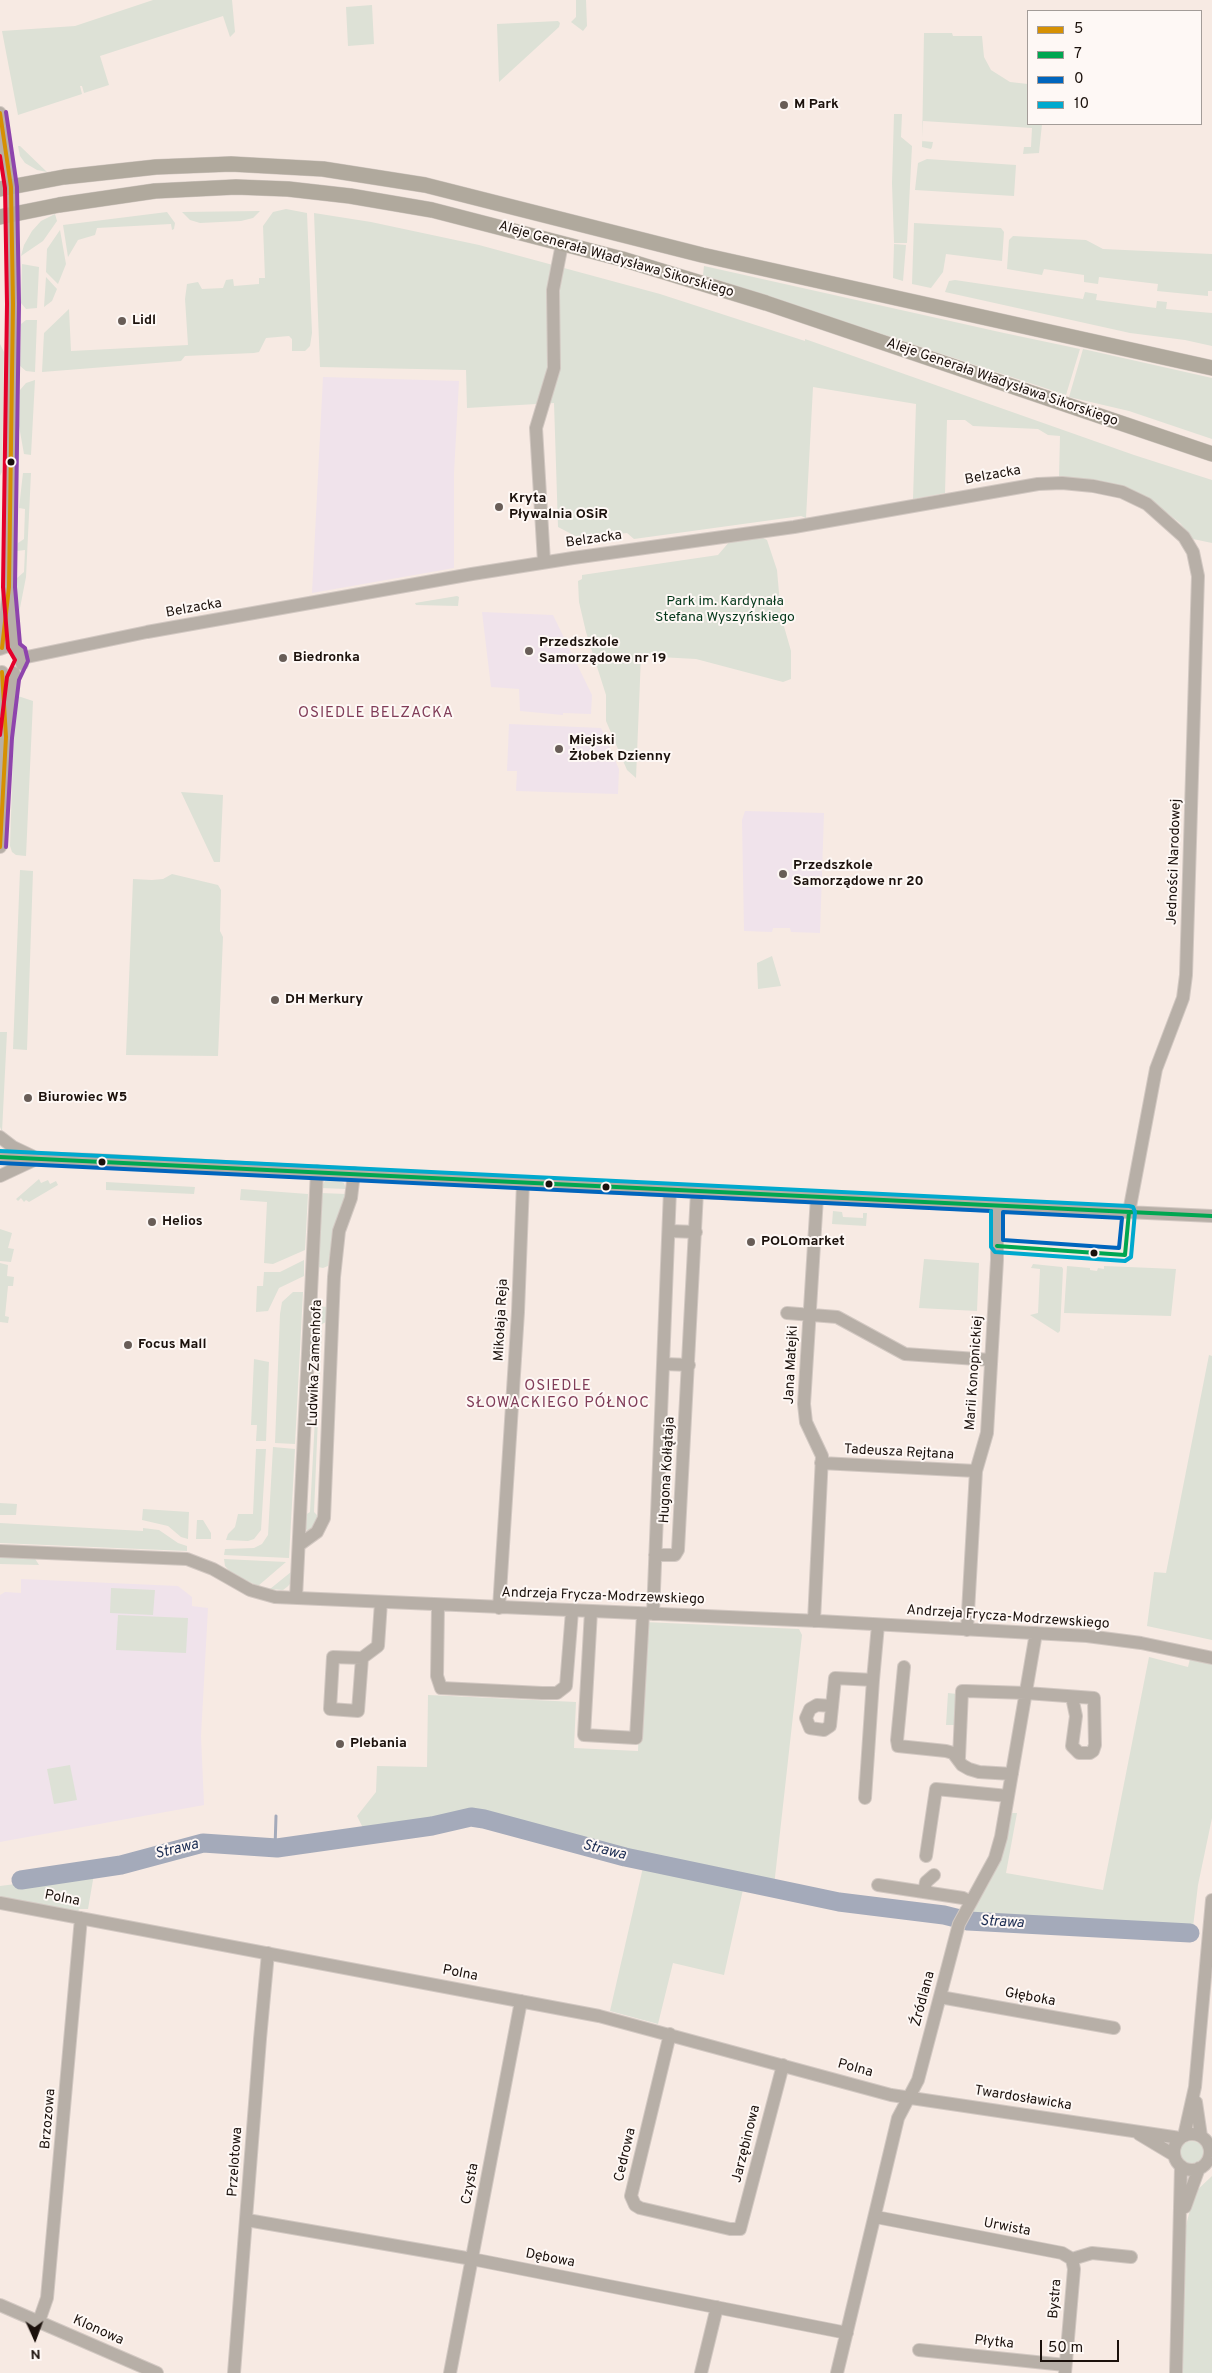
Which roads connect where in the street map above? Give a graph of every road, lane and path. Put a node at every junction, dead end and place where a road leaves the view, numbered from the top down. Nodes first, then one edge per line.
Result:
1 (0, 112) edge
2 (6, 188) edge
3 (6, 216) edge
4 (562, 244) junction
5 (1212, 368) edge
6 (1186, 446) junction
7 (1212, 448) edge
8 (1212, 454) edge
9 (1164, 517) joint
10 (544, 562) junction
11 (5, 648) edge
12 (22, 658) junction
13 (5, 672) edge
14 (0, 847) edge
15 (0, 1137) edge
16 (0, 1158) edge
17 (36, 1159) junction
18 (316, 1171) junction
19 (354, 1174) junction
20 (0, 1176) edge
21 (523, 1182) junction
22 (670, 1190) junction
23 (697, 1192) junction
24 (817, 1197) junction
25 (997, 1206) junction
26 (1129, 1212) junction
27 (1212, 1216) edge
28 (669, 1231) junction
29 (696, 1232) junction
30 (334, 1277) junction
31 (312, 1279) junction
32 (787, 1313) dead end
33 (810, 1314) junction
34 (991, 1360) junction
35 (664, 1364) junction
36 (689, 1366) junction
37 (821, 1463) junction
38 (976, 1471) junction
39 (299, 1544) junction
40 (0, 1552) edge
41 (655, 1555) junction
42 (296, 1598) junction
43 (381, 1602) junction
44 (438, 1605) junction
45 (499, 1608) junction
46 (572, 1611) junction
47 (591, 1612) junction
48 (648, 1614) junction
49 (814, 1621) junction
50 (878, 1624) junction
51 (967, 1630) junction
52 (1036, 1633) junction
53 (362, 1658) junction
54 (1212, 1658) edge
55 (904, 1667) dead end
56 (873, 1680) junction
57 (1026, 1693) junction
58 (1072, 1697) dead end
59 (832, 1706) dead end
60 (959, 1758) junction
61 (1012, 1774) junction
62 (1008, 1796) junction
63 (865, 1798) dead end
64 (926, 1856) dead end
65 (934, 1875) dead end
66 (878, 1885) dead end
67 (924, 1892) junction
68 (1212, 1900) edge
69 (0, 1902) edge
70 (971, 1902) junction
71 (81, 1918) junction
72 (268, 1953) junction
73 (940, 1997) junction
74 (521, 2001) junction
75 (1114, 2028) dead end
76 (670, 2034) junction
77 (783, 2065) junction
78 (1195, 2087) junction
79 (910, 2097) junction
80 (1132, 2131) junction
81 (1200, 2136) junction
82 (1182, 2137) junction
83 (1208, 2156) edge
84 (1178, 2160) junction
85 (876, 2217) junction
86 (247, 2220) junction
87 (1180, 2226) junction
88 (740, 2229) joint
89 (1131, 2257) dead end
90 (472, 2259) junction
91 (1072, 2259) junction
92 (0, 2305) edge
93 (717, 2307) junction
94 (39, 2322) junction
95 (847, 2333) junction
96 (918, 2350) dead end
97 (1065, 2369) edge
98 (157, 2373) edge
99 (234, 2373) edge
100 (450, 2373) edge
101 (700, 2373) edge
102 (838, 2373) edge
103 (1176, 2373) edge

1 - 2 street
2 - 3 street
2 - 5 main road, Aleje Generała Władysława Sikorskiego
3 - 4 main road, Aleje Generała Władysława Sikorskiego
3 - 11 street
4 - 6 main road, Aleje Generała Władysława Sikorskiego
4 - 10 street
6 - 7 main road
6 - 8 main road, Aleje Generała Władysława Sikorskiego
9 - 10 street, Belzacka
9 - 26 street, Jedności Narodowej
10 - 12 street, Belzacka
11 - 12 street
12 - 13 street
13 - 14 street
15 - 17 street
16 - 17 street
17 - 18 street
17 - 20 street
18 - 19 street
18 - 31 street, Ludwika Zamenhofa
19 - 21 street
19 - 30 street, Ludwika Zamenhofa
21 - 22 street
21 - 45 street, Mikołaja Reja
22 - 23 street
22 - 28 street, Hugona Kołłątaja
23 - 24 street
23 - 29 street, Hugona Kołłątaja
24 - 25 street
24 - 33 street, Jana Matejki
25 - 26 street
25 - 34 street, Marii Konopnickiej
26 - 27 street
28 - 29 street
28 - 35 street, Hugona Kołłątaja
29 - 36 street, Hugona Kołłątaja
30 - 31 street
30 - 39 street, Ludwika Zamenhofa
31 - 39 street, Ludwika Zamenhofa
32 - 33 street
33 - 34 street
33 - 37 street, Jana Matejki
34 - 38 street, Marii Konopnickiej
35 - 36 street
35 - 41 street, Hugona Kołłątaja
36 - 41 street, Hugona Kołłątaja
37 - 38 street, Tadeusza Rejtana
37 - 49 street, Jana Matejki
38 - 51 street, Marii Konopnickiej
39 - 42 street, Ludwika Zamenhofa
40 - 42 street, Andrzeja Frycza-Modrzewskiego
41 - 48 street, Hugona Kołłątaja
42 - 43 street, Andrzeja Frycza-Modrzewskiego
43 - 44 street, Andrzeja Frycza-Modrzewskiego
43 - 53 street
44 - 45 street, Andrzeja Frycza-Modrzewskiego
44 - 46 street
45 - 46 street, Andrzeja Frycza-Modrzewskiego
46 - 47 street, Andrzeja Frycza-Modrzewskiego
47 - 48 street, Andrzeja Frycza-Modrzewskiego
47 - 48 street, Hugona Kołłątaja
48 - 49 street, Andrzeja Frycza-Modrzewskiego
49 - 50 street, Andrzeja Frycza-Modrzewskiego
50 - 51 street, Andrzeja Frycza-Modrzewskiego
50 - 56 street
51 - 52 street, Andrzeja Frycza-Modrzewskiego
52 - 54 street, Andrzeja Frycza-Modrzewskiego
52 - 57 street, Źródlana
53 - 53 street
55 - 60 street
56 - 59 street
56 - 63 street
57 - 58 street
57 - 60 street
57 - 61 street, Źródlana
60 - 61 street
61 - 62 street, Źródlana
62 - 64 street
62 - 70 street, Źródlana
65 - 67 street
66 - 67 street
67 - 70 street
68 - 78 street
69 - 71 street, Polna
70 - 73 street, Źródlana
71 - 72 street, Polna
71 - 94 street, Brzozowa
72 - 74 street, Polna
72 - 86 street, Przelotowa
73 - 75 street, Głęboka
73 - 79 street, Źródlana
74 - 76 street, Polna
74 - 90 street, Czysta
76 - 77 street, Polna
76 - 88 street, Cedrowa
77 - 79 street, Polna
77 - 88 street, Jarzębinowa
78 - 81 street
78 - 82 street
79 - 80 street, Twardosławicka
79 - 85 street, Źródlana
80 - 82 street, Twardosławicka
80 - 84 street, Twardosławicka
81 - 82 street
81 - 83 street
82 - 84 street
83 - 84 street
83 - 87 street
84 - 87 street
85 - 91 street, Urwista
85 - 95 street, Źródlana
86 - 90 street, Dębowa
86 - 99 street, Przelotowa
87 - 103 street
89 - 91 street
90 - 93 street, Dębowa
90 - 100 street, Czysta
91 - 97 street, Bystra
92 - 94 street, Klonowa
93 - 95 street, Dębowa
93 - 101 street
94 - 98 street, Klonowa
95 - 102 street, Źródlana
96 - 97 street, Płytka

